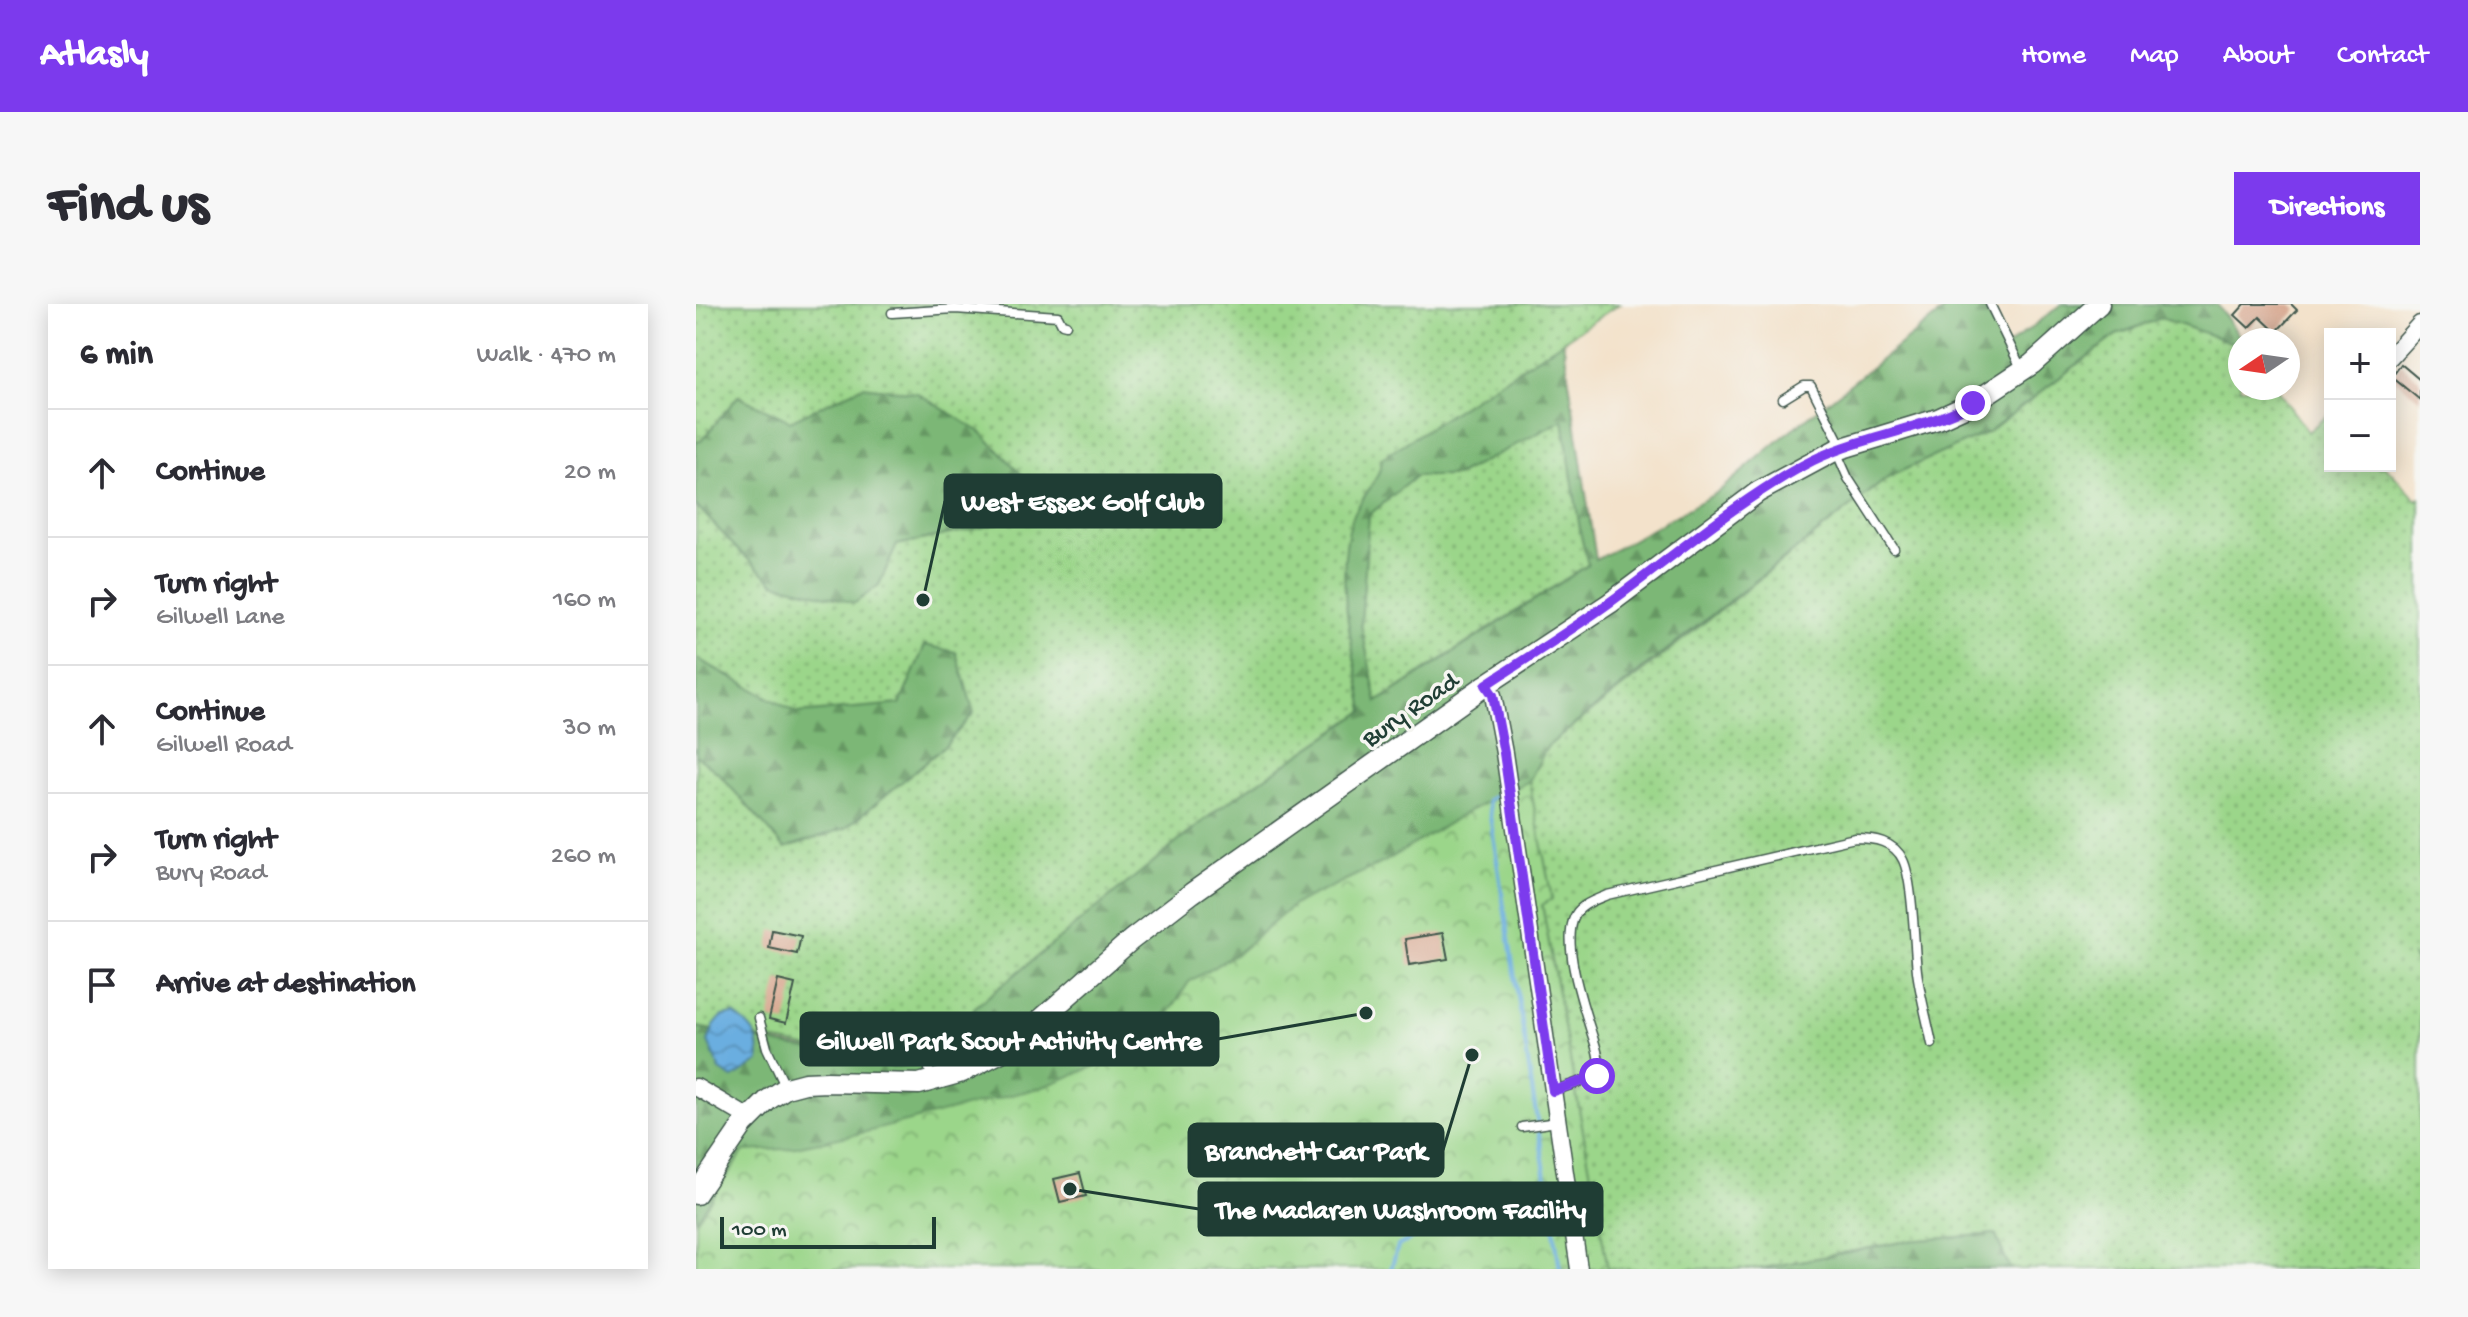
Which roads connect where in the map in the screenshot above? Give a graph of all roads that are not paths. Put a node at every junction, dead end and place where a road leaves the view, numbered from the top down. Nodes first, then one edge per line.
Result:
1 (1990, 304) edge
2 (2099, 304) edge
3 (892, 313) dead end
4 (2420, 324) edge
5 (1066, 325) dead end
6 (2396, 350) edge
7 (2022, 371) junction
8 (1783, 399) dead end
9 (1839, 449) junction
10 (1894, 549) dead end
11 (1486, 685) junction
12 (759, 1018) dead end
13 (1932, 1044) dead end
14 (925, 1045) dead end
15 (931, 1082) junction
16 (696, 1087) edge
17 (786, 1088) junction
18 (1553, 1091) junction
19 (749, 1118) junction
20 (1558, 1122) junction
21 (1522, 1127) dead end
22 (696, 1194) edge
23 (1579, 1269) edge

1 - 7 lane
2 - 7 street, Bury Road
3 - 5 lane
4 - 6 street
7 - 9 street, Bury Road
8 - 9 lane
9 - 10 lane
9 - 11 street, Bury Road
11 - 15 street, Bury Road
11 - 18 street
12 - 17 lane
13 - 18 lane
14 - 15 lane
15 - 17 street, Bury Road
16 - 19 street
17 - 19 street, Bury Road
18 - 20 street
19 - 22 street, Bury Road
20 - 21 lane
20 - 23 street

